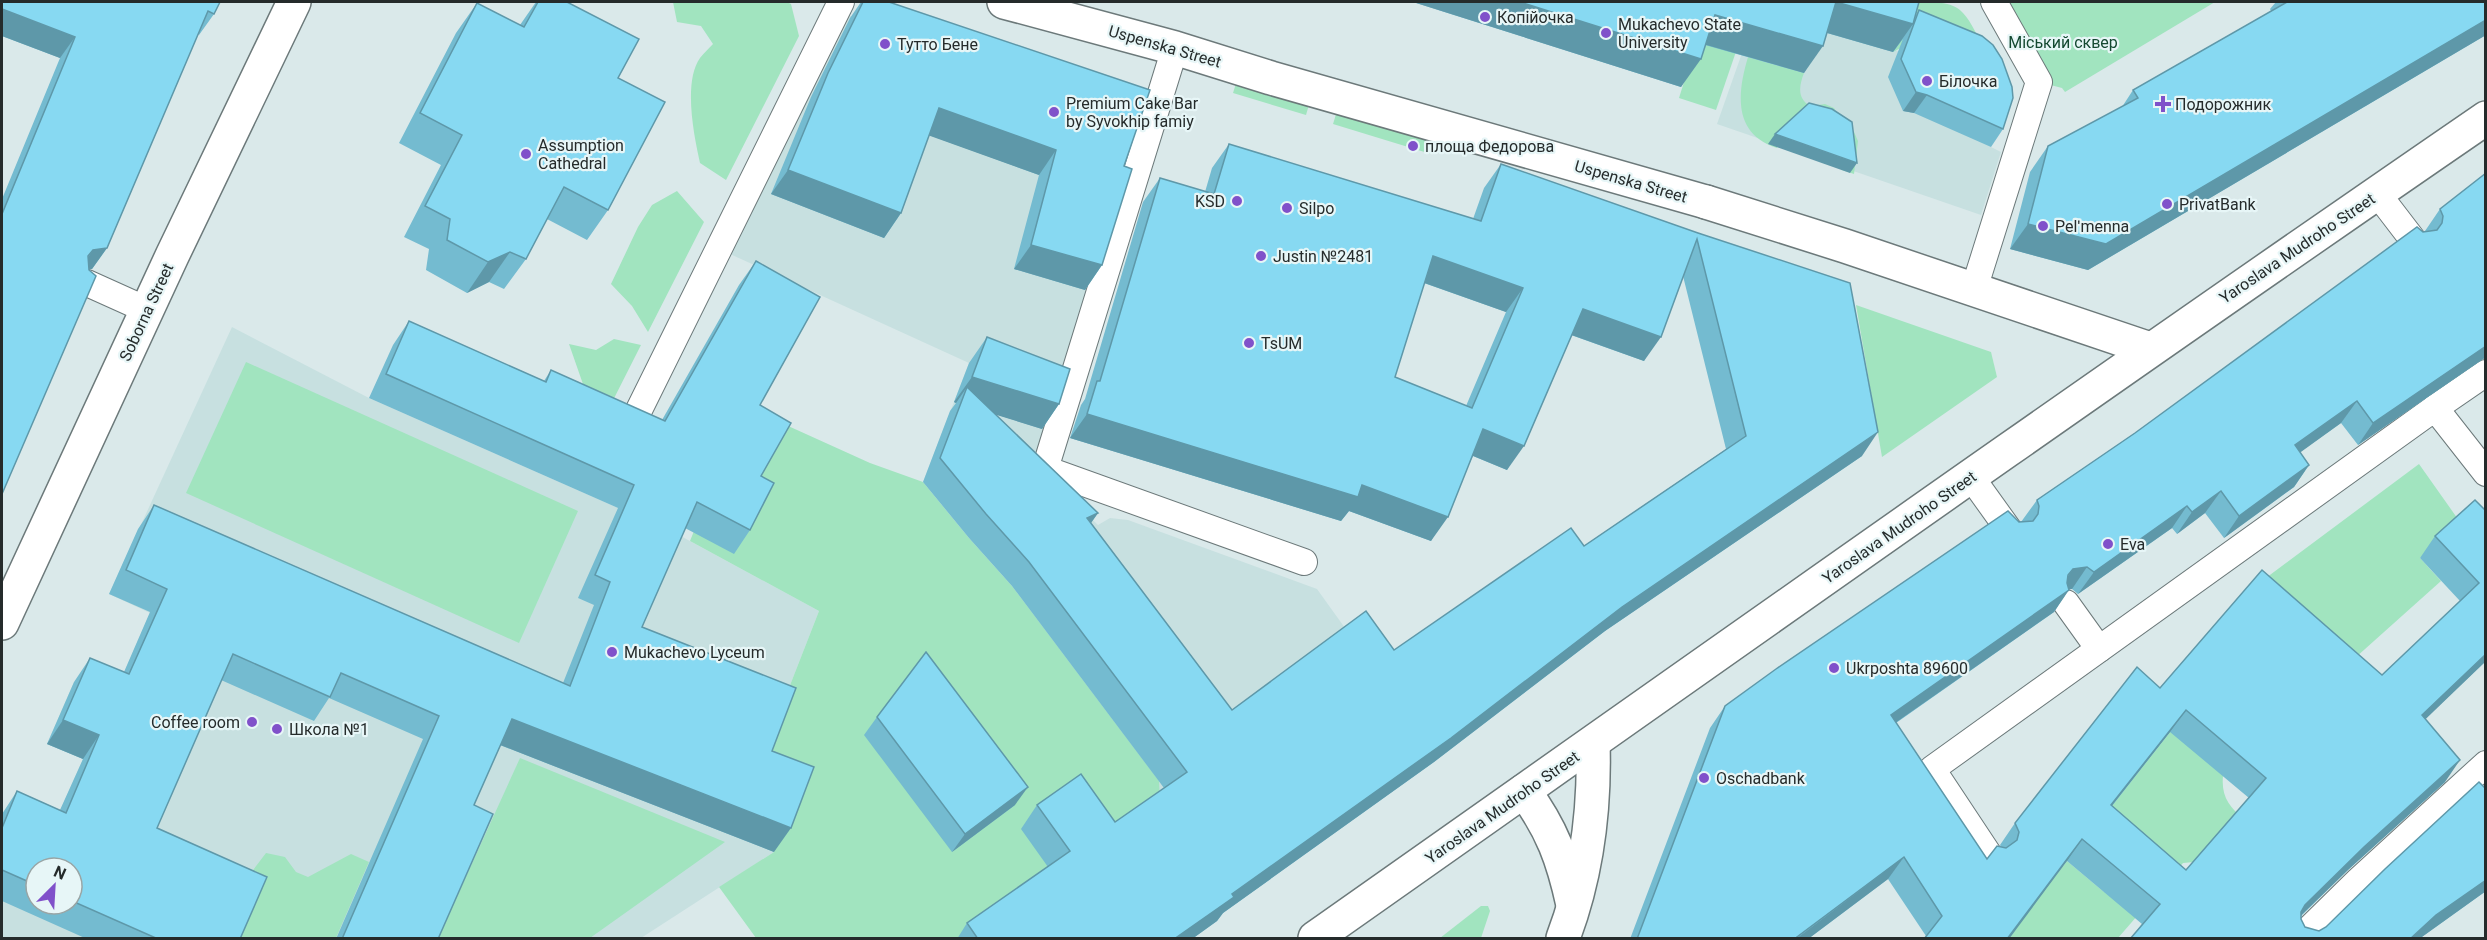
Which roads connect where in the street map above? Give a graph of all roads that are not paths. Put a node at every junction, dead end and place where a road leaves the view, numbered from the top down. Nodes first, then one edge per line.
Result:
1 (294, 2) edge
2 (842, 2) edge
3 (1005, 2) edge
4 (1994, 2) edge
5 (1175, 48) junction
6 (2486, 118) edge
7 (2377, 193) junction
8 (2413, 240) edge
9 (87, 283) edge
10 (1974, 289) junction
11 (147, 310) junction
12 (2150, 349) junction
13 (2486, 373) edge
14 (2435, 408) junction
15 (635, 418) edge
16 (2486, 473) edge
17 (1971, 477) junction
18 (2009, 530) edge
19 (1304, 562) dead end
20 (2066, 603) edge
21 (2, 623) edge
22 (2099, 650) junction
23 (1593, 743) junction
24 (2486, 764) edge
25 (1524, 791) junction
26 (1989, 855) edge
27 (1569, 924) edge
28 (1315, 939) edge
29 (2300, 939) edge

1 - 11 street, Soborna Street
2 - 15 lane
3 - 5 street, Uspenska Street
4 - 10 lane
5 - 10 street, Uspenska Street
5 - 19 lane
6 - 7 street, Yaroslava Mudroho Street
7 - 8 lane
7 - 12 street, Yaroslava Mudroho Street
9 - 11 lane
10 - 12 street, Uspenska Street
11 - 21 street, Soborna Street
12 - 17 street, Yaroslava Mudroho Street
13 - 14 lane
14 - 16 lane
14 - 22 lane
17 - 18 lane
17 - 23 street, Yaroslava Mudroho Street
20 - 22 lane
22 - 26 lane
23 - 25 street, Yaroslava Mudroho Street
23 - 27 street
24 - 29 lane
25 - 27 street
25 - 28 street, Yaroslava Mudroho Street

